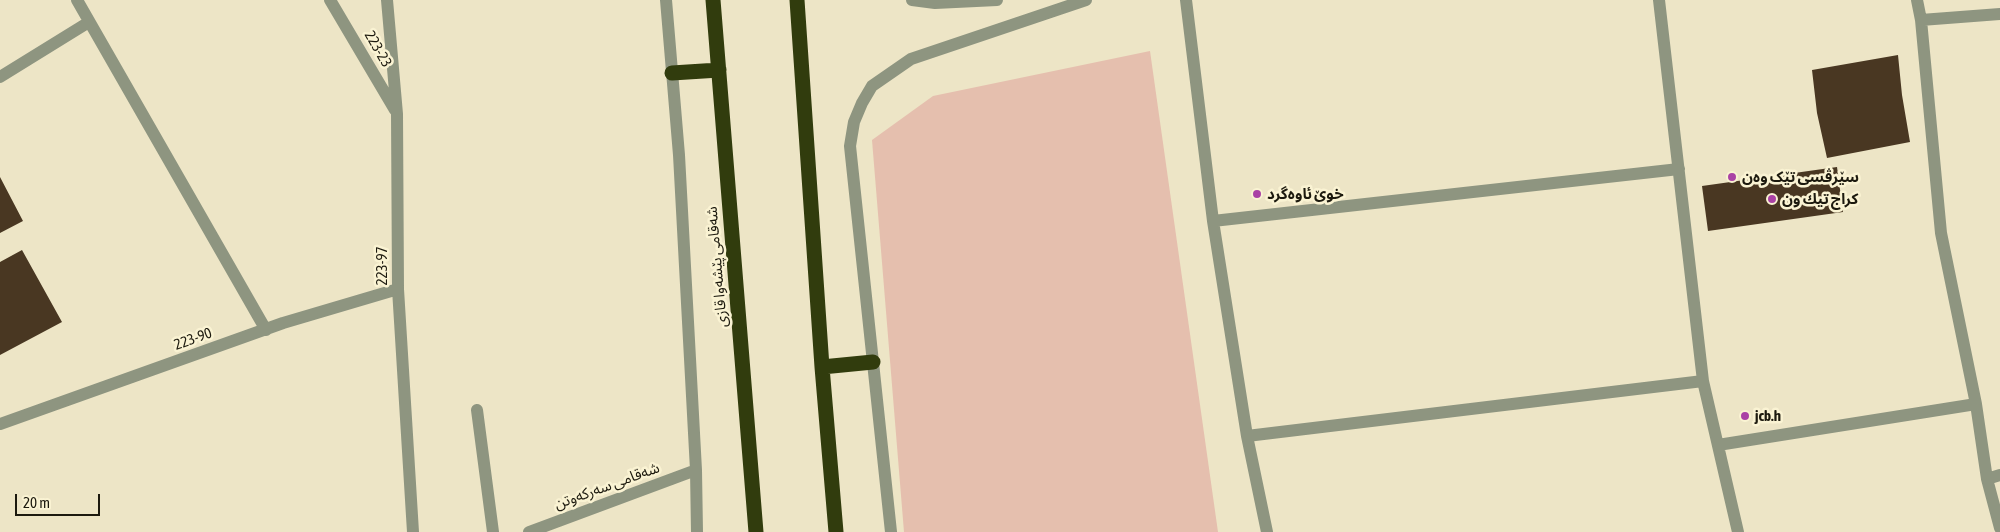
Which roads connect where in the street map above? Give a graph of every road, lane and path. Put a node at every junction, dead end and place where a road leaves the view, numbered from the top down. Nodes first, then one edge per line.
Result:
1 (77, 0) edge
2 (330, 0) edge
3 (387, 0) edge
4 (666, 0) edge
5 (713, 0) edge
6 (797, 0) edge
7 (912, 0) edge
8 (997, 0) edge
9 (1086, 0) edge
10 (1186, 0) edge
11 (1659, 0) edge
12 (1917, 0) edge
13 (2000, 14) edge
14 (1921, 20) junction
15 (89, 22) junction
16 (718, 70) junction
17 (672, 73) junction
18 (0, 76) edge
19 (397, 114) junction
20 (1679, 169) junction
21 (1213, 221) junction
22 (398, 289) junction
23 (266, 330) junction
24 (873, 362) junction
25 (822, 368) junction
26 (1703, 381) junction
27 (1976, 404) junction
28 (477, 410) dead end
29 (0, 424) edge
30 (1247, 436) junction
31 (1718, 444) junction
32 (696, 470) junction
33 (2000, 475) edge
34 (1987, 479) junction
35 (2000, 528) edge
36 (414, 532) edge
37 (492, 532) edge
38 (529, 532) edge
39 (697, 532) edge
40 (756, 532) edge
41 (836, 532) edge
42 (891, 532) edge
43 (1267, 532) edge
44 (1738, 532) edge

1 - 15 street
2 - 19 street, 223-23
3 - 19 street, 223-97
4 - 17 street
5 - 16 highway, شەقامی پێشەوا قازی
6 - 25 highway
7 - 8 street
9 - 24 street
10 - 21 street
11 - 20 street
12 - 14 street
13 - 14 street
14 - 27 street
15 - 18 street
15 - 23 street
16 - 17 highway
16 - 40 highway, شەقامی پێشەوا قازی
17 - 32 street
19 - 22 street, 223-97
20 - 21 street
20 - 26 street
21 - 30 street
22 - 23 street, 223-90
22 - 36 street, 223-97
23 - 29 street, 223-90
24 - 25 highway
24 - 42 street
25 - 41 highway
26 - 30 street
26 - 31 street
27 - 31 street
27 - 34 street
28 - 37 street
30 - 43 street
31 - 44 street
32 - 38 street, شەقامی سەرکەوتن
32 - 39 street
33 - 34 street
34 - 35 street

